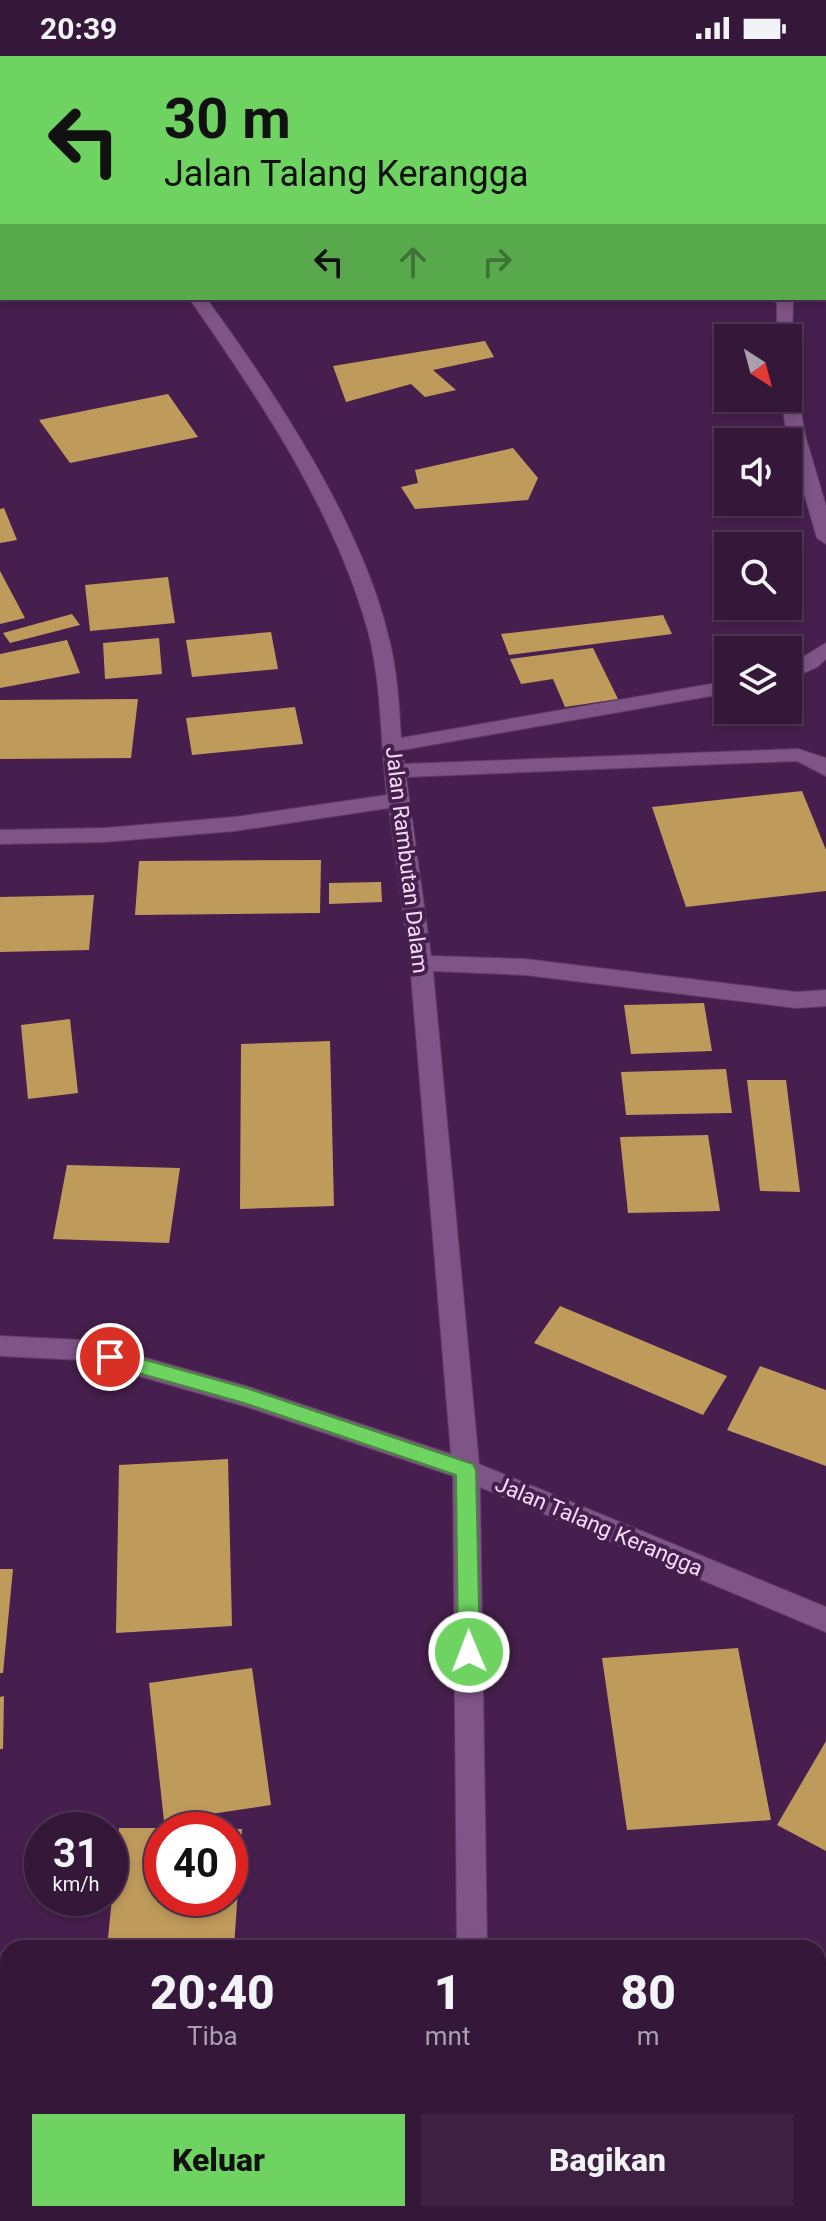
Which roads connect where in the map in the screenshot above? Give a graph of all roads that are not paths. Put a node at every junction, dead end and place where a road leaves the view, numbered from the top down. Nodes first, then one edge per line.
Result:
1 (198, 300) edge
2 (786, 300) edge
3 (786, 324) edge
4 (792, 412) edge
5 (826, 538) edge
6 (826, 649) edge
7 (802, 667) edge
8 (714, 689) edge
9 (391, 746) junction
10 (826, 770) edge
11 (396, 771) junction
12 (400, 800) junction
13 (0, 837) edge
14 (421, 963) junction
15 (826, 998) edge
16 (0, 1346) edge
17 (466, 1470) junction
18 (826, 1620) edge
19 (472, 1940) edge

1 - 9 street, Jalan Rambutan Dalam
2 - 3 street
4 - 5 street
6 - 7 street
8 - 9 street
9 - 11 street, Jalan Rambutan Dalam
10 - 11 street
11 - 12 street, Jalan Rambutan Dalam
12 - 13 street
12 - 14 street, Jalan Rambutan Dalam
14 - 15 street
14 - 17 street, Jalan Rambutan Dalam
16 - 17 street, Jalan Talang Kerangga
17 - 18 street, Jalan Talang Kerangga
17 - 19 street, Jalan Rambutan Dalam

